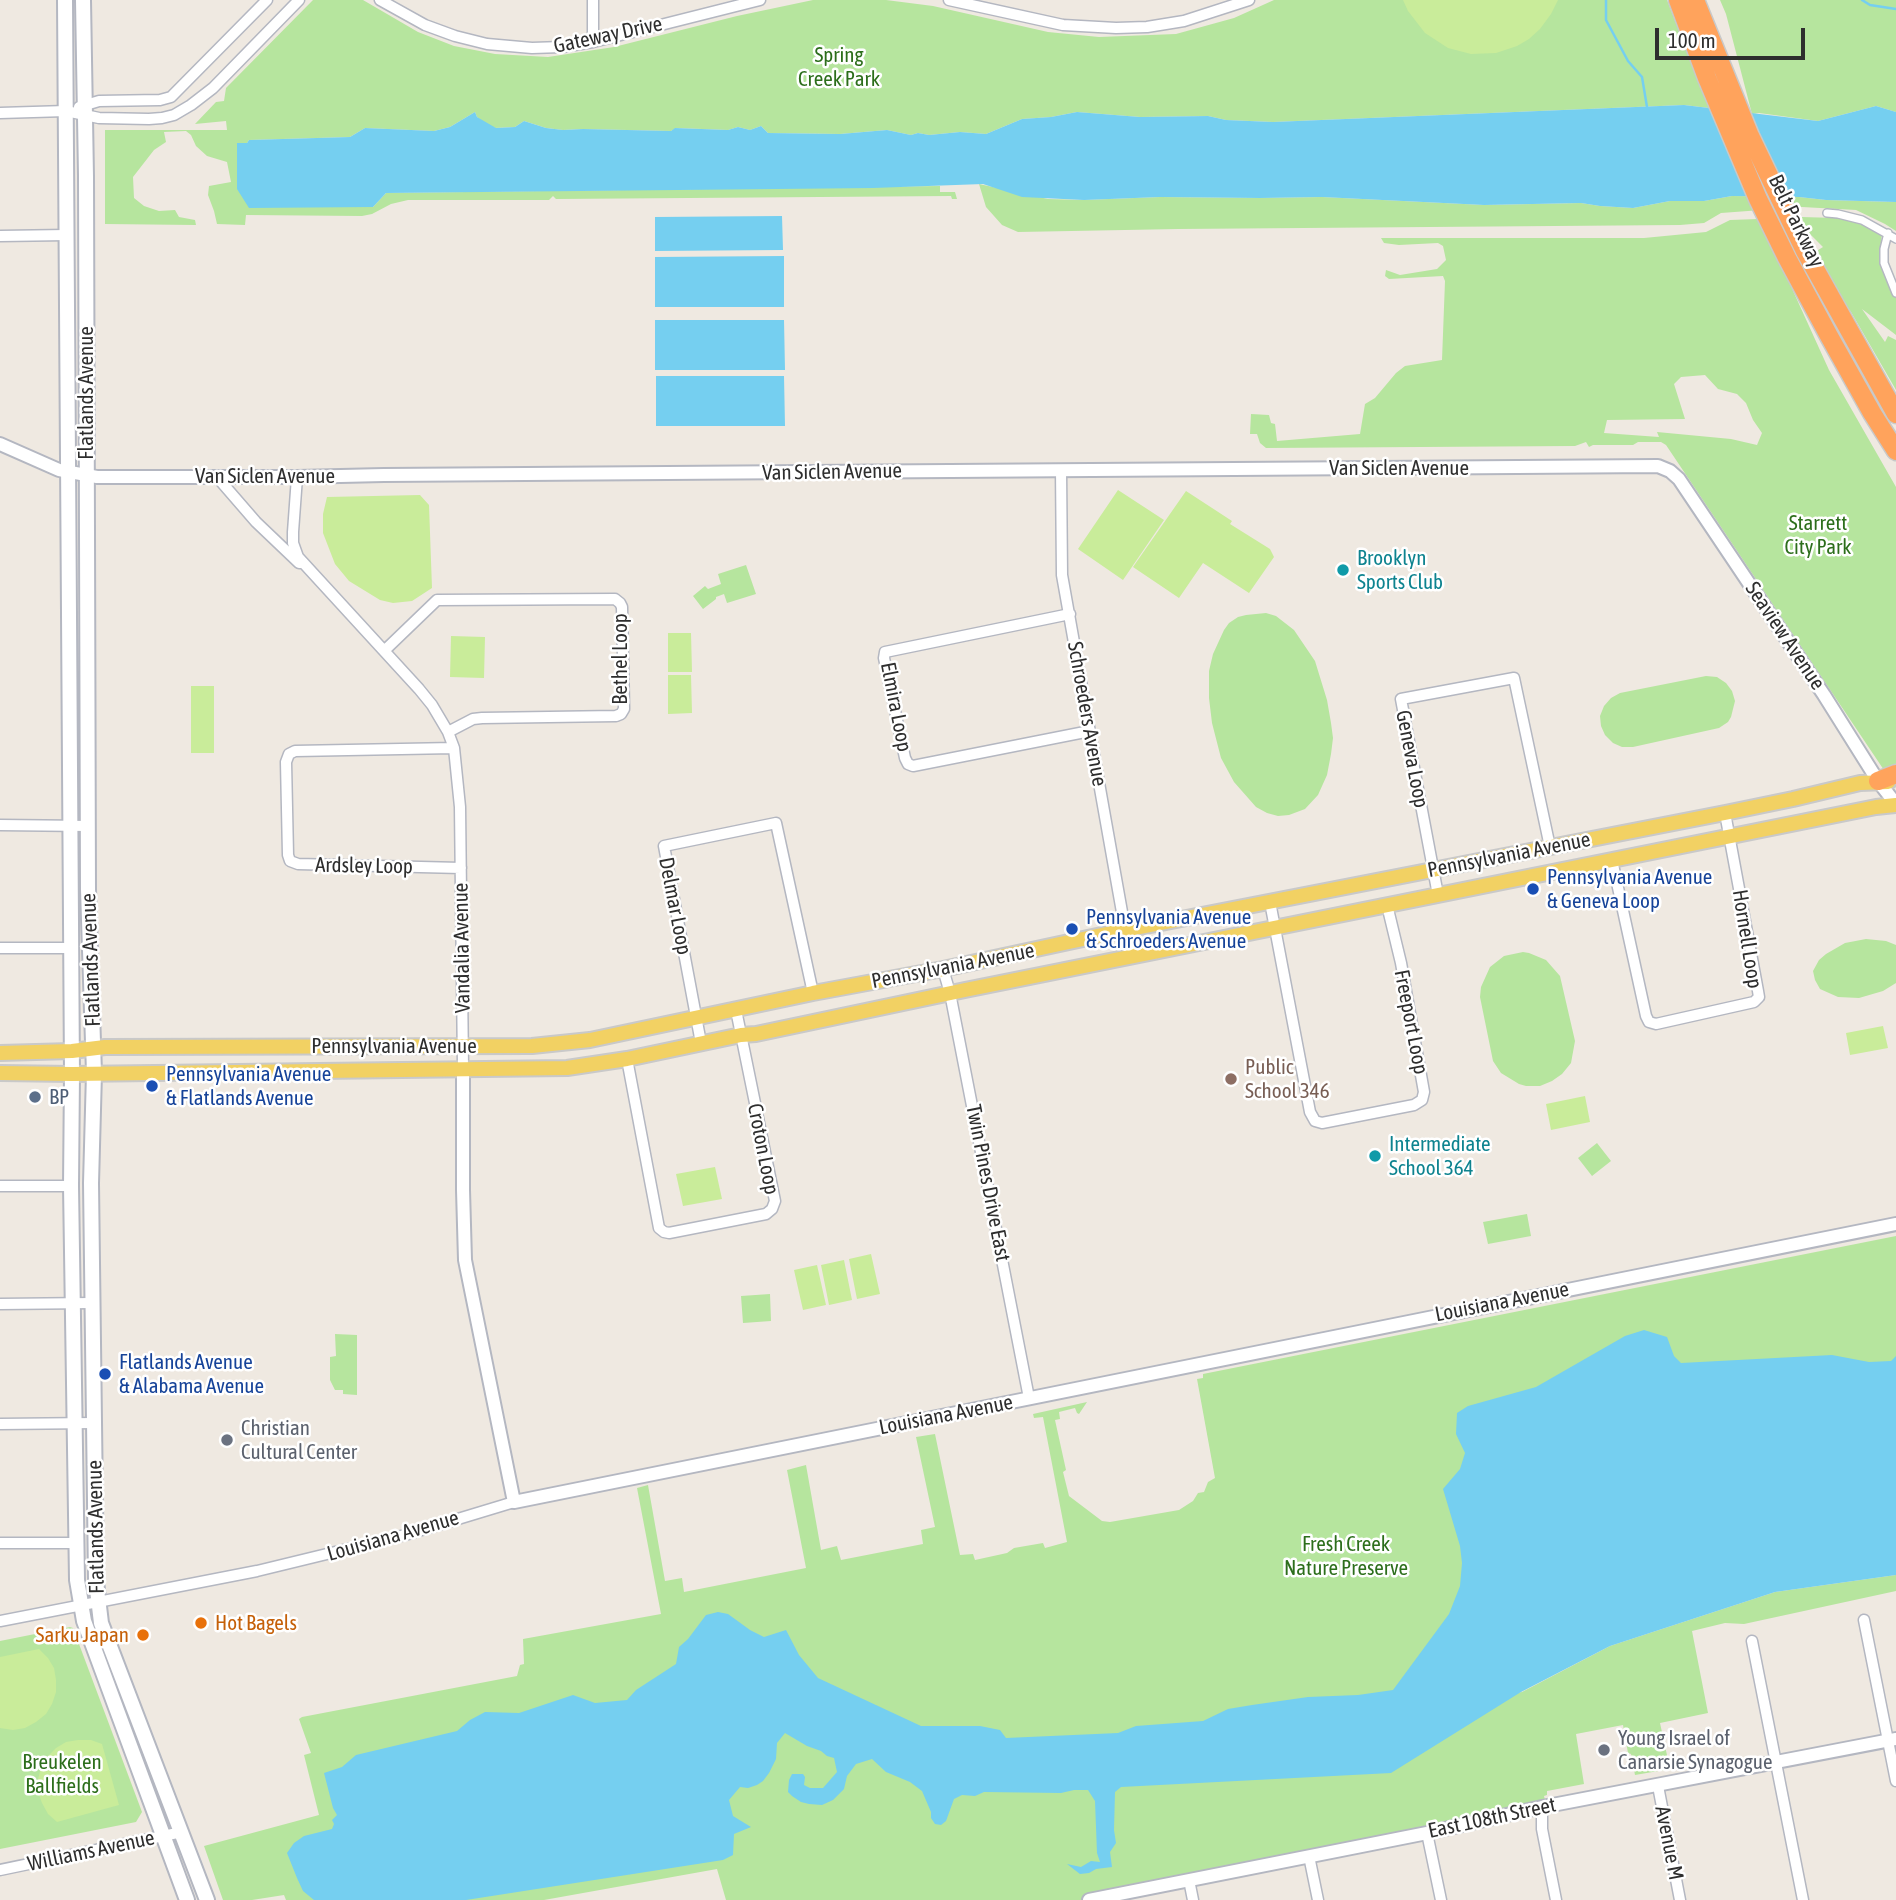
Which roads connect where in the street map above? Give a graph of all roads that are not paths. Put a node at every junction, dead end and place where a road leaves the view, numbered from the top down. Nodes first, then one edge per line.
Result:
1 (65, 0) edge
2 (83, 0) edge
3 (267, 0) edge
4 (299, 0) edge
5 (380, 0) edge
6 (593, 0) edge
7 (760, 0) edge
8 (949, 0) edge
9 (1249, 0) edge
10 (1678, 0) edge
11 (1695, 0) edge
12 (593, 42) junction
13 (1715, 74) junction
14 (85, 110) junction
15 (66, 111) junction
16 (0, 113) edge
17 (1827, 213) dead end
18 (1888, 233) junction
19 (67, 235) junction
20 (0, 236) edge
21 (1896, 239) edge
22 (1896, 293) edge
23 (1845, 326) junction
24 (1829, 336) junction
25 (1896, 404) edge
26 (1896, 414) edge
27 (0, 444) edge
28 (1896, 451) edge
29 (1896, 467) edge
30 (1060, 470) junction
31 (1670, 471) joint
32 (68, 472) junction
33 (87, 475) junction
34 (217, 477) junction
35 (297, 477) junction
36 (308, 570) junction
37 (1070, 614) junction
38 (384, 651) junction
39 (1090, 731) junction
40 (448, 732) junction
41 (454, 748) junction
42 (1896, 774) edge
43 (1878, 781) junction
44 (1896, 782) edge
45 (1896, 805) edge
46 (1725, 813) junction
47 (0, 825) edge
48 (69, 825) junction
49 (88, 826) junction
50 (1730, 837) junction
51 (1550, 847) junction
52 (1612, 860) junction
53 (461, 868) junction
54 (1433, 870) junction
55 (1438, 895) junction
56 (1270, 902) junction
57 (1387, 905) junction
58 (1276, 928) junction
59 (1125, 930) junction
60 (0, 947) edge
61 (71, 948) junction
62 (1130, 957) junction
63 (943, 969) junction
64 (813, 993) junction
65 (950, 993) junction
66 (736, 1010) junction
67 (697, 1018) junction
68 (741, 1035) junction
69 (701, 1043) junction
70 (464, 1047) junction
71 (94, 1048) junction
72 (72, 1051) junction
73 (0, 1053) edge
74 (627, 1059) junction
75 (463, 1068) junction
76 (0, 1073) edge
77 (94, 1073) junction
78 (72, 1074) junction
79 (71, 1185) junction
80 (0, 1186) edge
81 (1896, 1224) edge
82 (73, 1303) junction
83 (92, 1303) junction
84 (0, 1304) edge
85 (1029, 1398) junction
86 (76, 1423) junction
87 (94, 1423) junction
88 (0, 1424) edge
89 (514, 1502) junction
90 (0, 1543) edge
91 (77, 1543) junction
92 (98, 1601) junction
93 (81, 1605) junction
94 (1864, 1620) dead end
95 (0, 1621) edge
96 (1752, 1642) dead end
97 (1892, 1740) edge
98 (1776, 1763) junction
99 (1896, 1781) edge
100 (1657, 1786) junction
101 (1542, 1807) junction
102 (182, 1832) junction
103 (1427, 1833) junction
104 (163, 1835) junction
105 (1309, 1856) junction
106 (0, 1870) edge
107 (1189, 1880) junction
108 (187, 1900) edge
109 (207, 1900) edge
110 (1089, 1900) edge
111 (1193, 1900) edge
112 (1318, 1900) edge
113 (1441, 1900) edge
114 (1556, 1900) edge
115 (1680, 1900) edge
116 (1804, 1900) edge

1 - 15 main road, Flatlands Avenue
2 - 14 main road, Flatlands Avenue
3 - 14 street
4 - 14 street
5 - 12 street, Gateway Drive
6 - 12 street
7 - 12 street, Gateway Drive
8 - 9 street
10 - 13 highway, Belt Parkway
11 - 13 highway, Belt Parkway
13 - 23 highway, Belt Parkway
13 - 24 highway, Belt Parkway
14 - 15 street
14 - 33 main road, Flatlands Avenue
15 - 16 street
15 - 19 main road, Flatlands Avenue
17 - 18 street
18 - 21 street
18 - 22 street
19 - 20 street
19 - 32 main road, Flatlands Avenue
23 - 25 highway
23 - 26 highway, Belt Parkway
24 - 28 highway, Belt Parkway
24 - 29 highway
27 - 32 street, Van Siclen Avenue
30 - 31 street, Van Siclen Avenue
30 - 35 street, Van Siclen Avenue
30 - 37 street, Schroeders Avenue
31 - 43 street, Seaview Avenue
32 - 33 street, Van Siclen Avenue
32 - 48 main road, Flatlands Avenue
33 - 34 street, Van Siclen Avenue
33 - 49 main road, Flatlands Avenue
34 - 35 street, Van Siclen Avenue
34 - 36 street, Vandalia Avenue
35 - 36 street, Vandalia Avenue
36 - 38 street, Vandalia Avenue
37 - 39 street, Schroeders Avenue
37 - 39 street, Elmira Loop
38 - 40 street, Vandalia Avenue
38 - 40 street, Bethel Loop
39 - 59 street, Schroeders Avenue
40 - 41 street, Vandalia Avenue
41 - 53 street, Vandalia Avenue
41 - 53 street, Ardsley Loop
42 - 43 highway
43 - 44 main road, Pennsylvania Avenue
43 - 45 street, Seaview Avenue
43 - 46 main road, Pennsylvania Avenue
45 - 50 main road, Pennsylvania Avenue
46 - 50 street, Hornell Loop
46 - 51 main road, Pennsylvania Avenue
47 - 48 street
48 - 49 street
48 - 61 main road, Flatlands Avenue
49 - 71 main road, Flatlands Avenue
50 - 52 main road, Pennsylvania Avenue
50 - 52 street, Hornell Loop
51 - 54 main road, Pennsylvania Avenue
51 - 54 street, Geneva Loop
52 - 55 main road, Pennsylvania Avenue
53 - 70 street, Vandalia Avenue
54 - 55 street, Geneva Loop
54 - 56 main road, Pennsylvania Avenue
55 - 57 main road, Pennsylvania Avenue
56 - 58 street, Freeport Loop
56 - 59 main road, Pennsylvania Avenue
57 - 58 main road, Pennsylvania Avenue
57 - 58 street, Freeport Loop
58 - 62 main road, Pennsylvania Avenue
59 - 62 street, Schroeders Avenue
59 - 63 main road, Pennsylvania Avenue
60 - 61 street
61 - 72 main road, Flatlands Avenue
62 - 65 main road, Pennsylvania Avenue
63 - 64 main road, Pennsylvania Avenue
63 - 65 street, Twin Pines Drive East
64 - 66 main road, Pennsylvania Avenue
64 - 67 street, Delmar Loop
65 - 68 main road, Pennsylvania Avenue
65 - 85 street, Twin Pines Drive East
66 - 67 main road, Pennsylvania Avenue
66 - 68 street, Croton Loop
67 - 69 street, Delmar Loop
67 - 70 main road, Pennsylvania Avenue
68 - 69 main road, Pennsylvania Avenue
68 - 74 street, Croton Loop
69 - 74 main road, Pennsylvania Avenue
70 - 71 main road, Pennsylvania Avenue
70 - 75 street, Vandalia Avenue
71 - 72 main road, Pennsylvania Avenue
71 - 77 main road, Flatlands Avenue
72 - 73 main road, Pennsylvania Avenue
72 - 78 main road, Flatlands Avenue
74 - 75 main road, Pennsylvania Avenue
75 - 77 main road, Pennsylvania Avenue
75 - 89 street, Vandalia Avenue
76 - 78 main road, Pennsylvania Avenue
77 - 78 main road, Pennsylvania Avenue
77 - 83 main road, Flatlands Avenue
78 - 79 main road, Flatlands Avenue
79 - 80 street
79 - 82 main road, Flatlands Avenue
81 - 85 street, Louisiana Avenue
82 - 83 street
82 - 84 street
82 - 86 main road, Flatlands Avenue
83 - 87 main road, Flatlands Avenue
85 - 89 street, Louisiana Avenue
86 - 87 street
86 - 88 street
86 - 91 main road, Flatlands Avenue
87 - 92 main road, Flatlands Avenue
89 - 92 street, Louisiana Avenue
90 - 91 street
91 - 93 main road, Flatlands Avenue
92 - 93 street, Louisiana Avenue
92 - 102 main road, Flatlands Avenue
93 - 95 street, Louisiana Avenue
93 - 104 main road, Flatlands Avenue
94 - 97 street
96 - 98 street
97 - 98 street, East 108th Street
97 - 99 street
98 - 100 street, East 108th Street
98 - 116 street
100 - 101 street, East 108th Street
100 - 115 street, Avenue M
101 - 103 street, East 108th Street
101 - 114 street
102 - 104 street, Williams Avenue
102 - 109 main road, Flatlands Avenue
103 - 105 street, East 108th Street
103 - 113 street
104 - 106 street, Williams Avenue
104 - 108 main road, Flatlands Avenue
105 - 107 street, East 108th Street
105 - 112 street
107 - 110 street, East 108th Street
107 - 111 street

